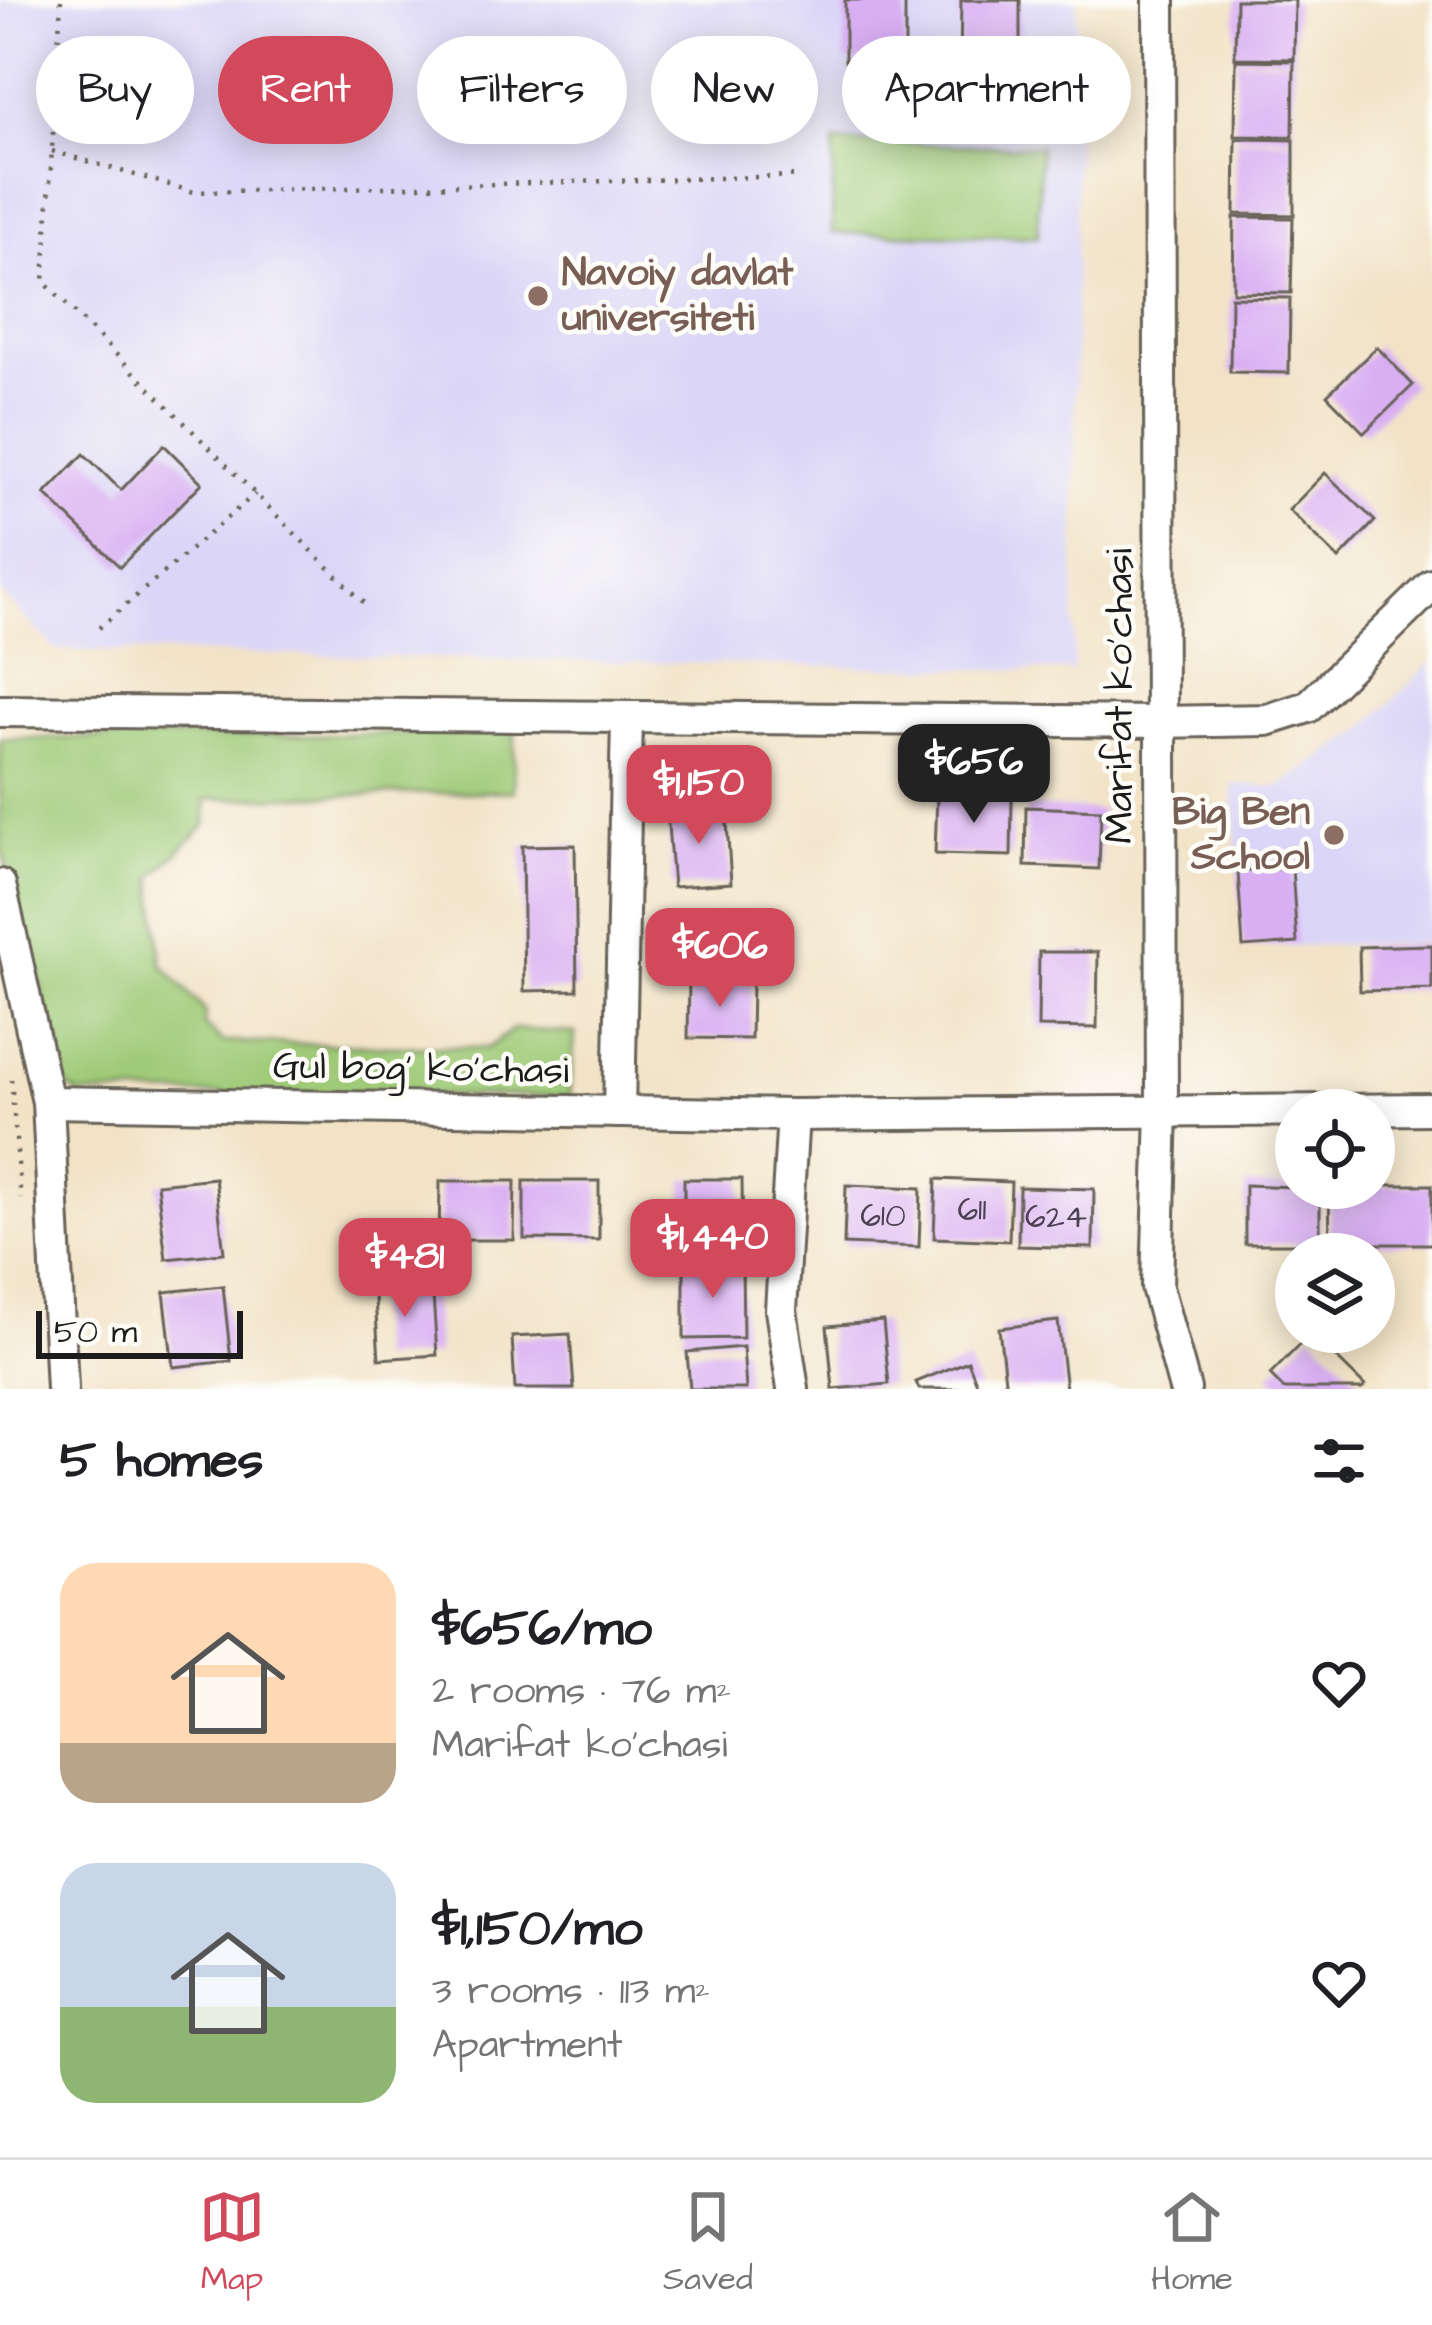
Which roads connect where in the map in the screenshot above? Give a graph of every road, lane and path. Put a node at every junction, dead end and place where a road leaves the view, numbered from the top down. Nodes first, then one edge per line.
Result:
1 (62, 0) edge
2 (1159, 0) edge
3 (52, 151) junction
4 (797, 176) dead end
5 (255, 494) junction
6 (1432, 585) edge
7 (366, 604) dead end
8 (99, 628) dead end
9 (0, 711) edge
10 (627, 717) junction
11 (1159, 722) junction
12 (0, 885) edge
13 (9, 1063) dead end
14 (48, 1102) junction
15 (1162, 1109) junction
16 (1432, 1109) edge
17 (619, 1112) junction
18 (793, 1114) junction
19 (22, 1202) dead end
20 (62, 1389) edge
21 (793, 1389) edge
22 (1185, 1389) edge

1 - 3 path
2 - 11 street, Marifat ko'chasi
3 - 4 path
3 - 5 path
5 - 7 path
5 - 8 path
6 - 11 street
9 - 10 street
10 - 11 street
10 - 17 street
11 - 15 street, Marifat ko'chasi
12 - 14 street
13 - 19 path
14 - 17 street, Gul bog' ko'chasi
14 - 20 street
15 - 16 street, Gul bog' ko'chasi
15 - 18 street, Gul bog' ko'chasi
15 - 22 street, Marifat ko'chasi
17 - 18 street, Gul bog' ko'chasi
18 - 21 street

